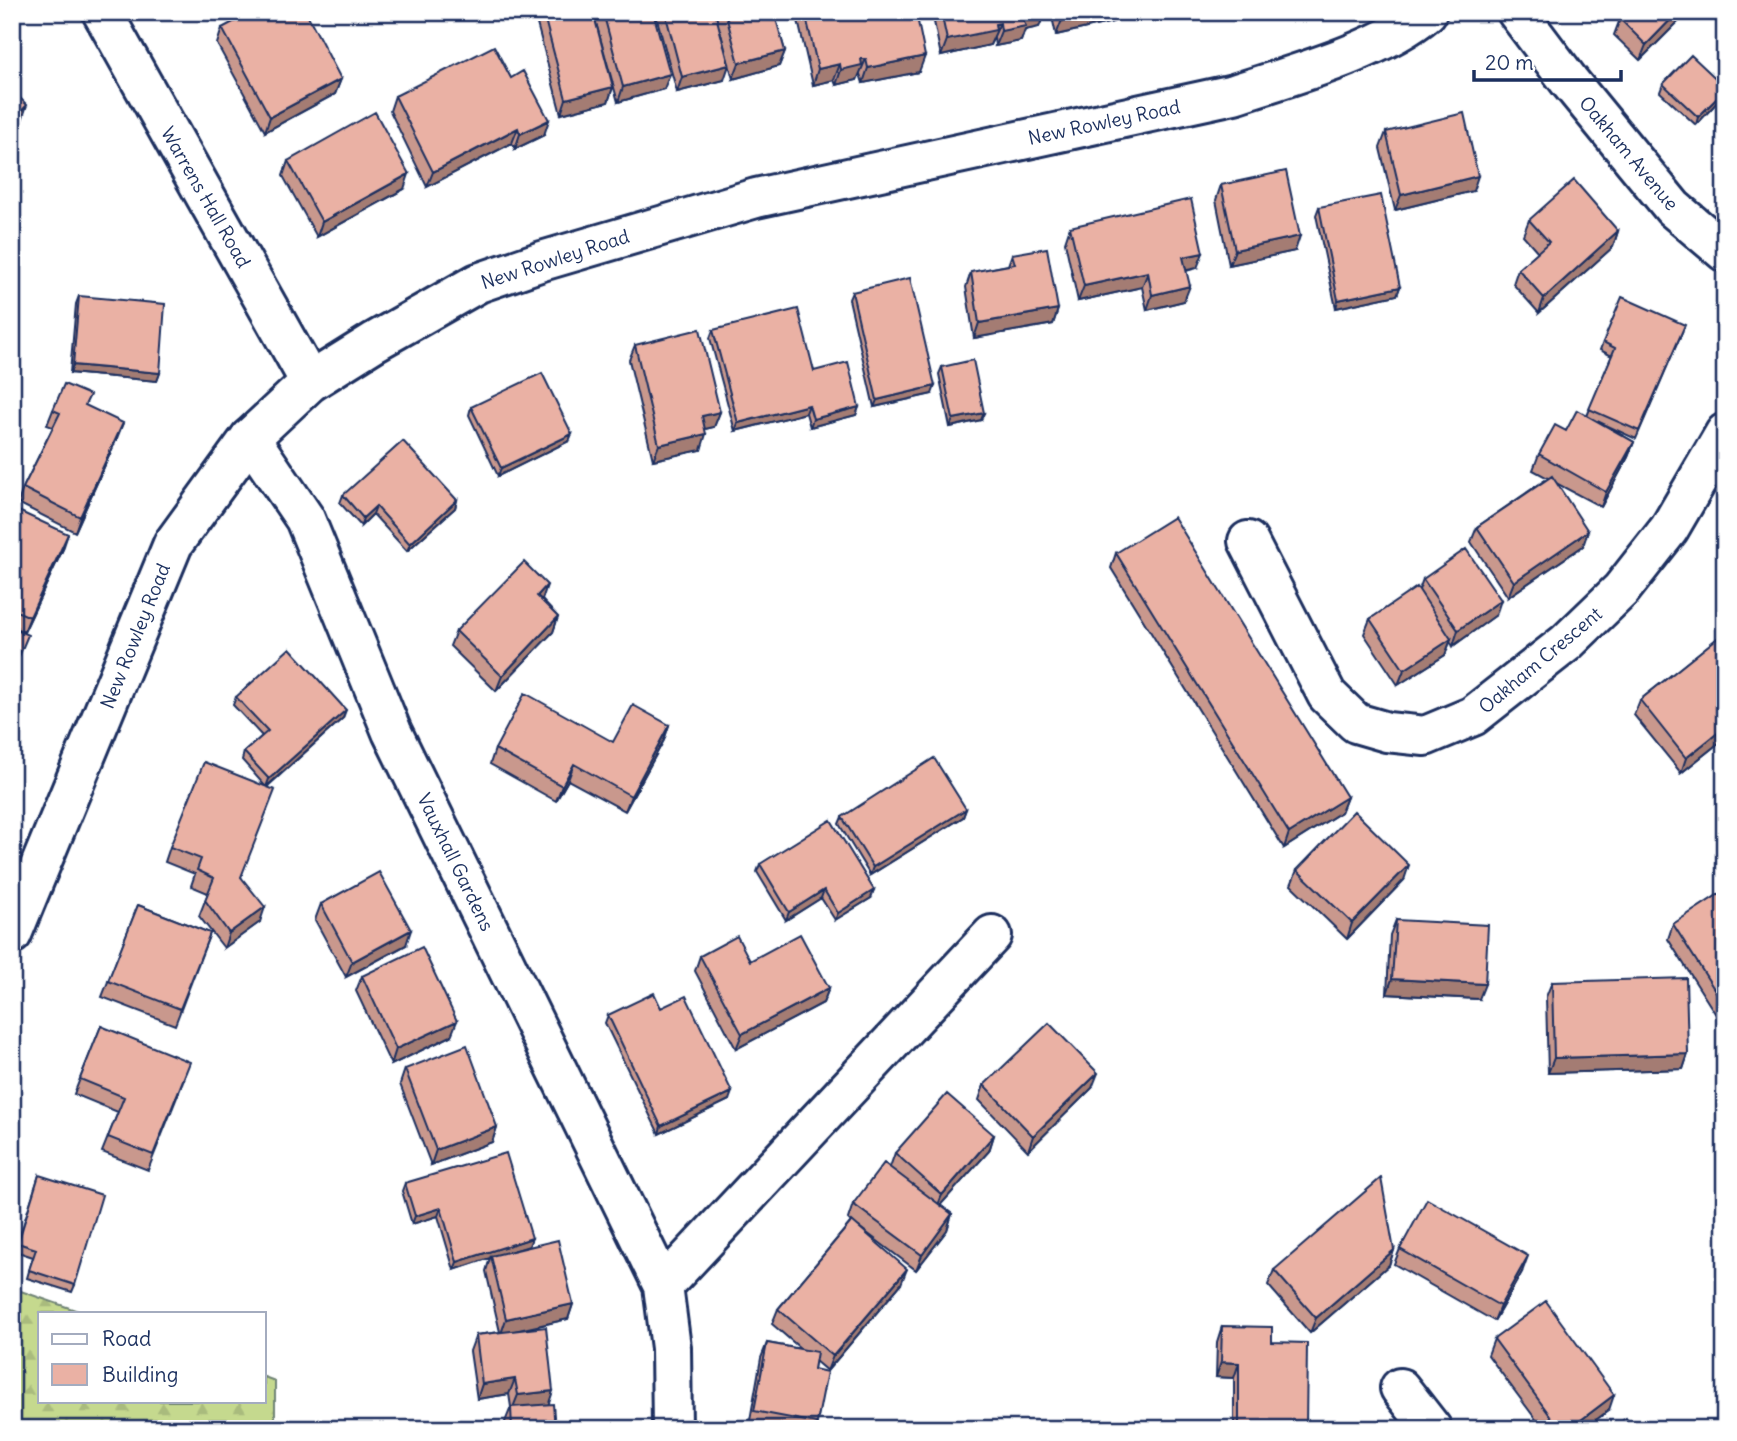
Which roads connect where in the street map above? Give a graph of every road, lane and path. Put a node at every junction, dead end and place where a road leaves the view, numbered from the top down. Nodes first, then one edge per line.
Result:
1 (102, 12) edge
2 (1427, 12) edge
3 (1517, 12) edge
4 (1725, 252) edge
5 (310, 382) junction
6 (1725, 433) edge
7 (250, 438) junction
8 (1248, 541) dead end
9 (12, 934) edge
10 (992, 935) dead end
11 (663, 1286) junction
12 (1401, 1388) dead end
13 (672, 1429) edge
14 (1432, 1429) edge

1 - 5 street, Warrens Hall Road
2 - 5 street, New Rowley Road
3 - 4 street, Oakham Avenue
5 - 7 street, New Rowley Road
6 - 8 street, Oakham Crescent
7 - 9 street, New Rowley Road
7 - 11 street, Vauxhall Gardens
10 - 11 street
11 - 13 street, Vauxhall Gardens
12 - 14 street

